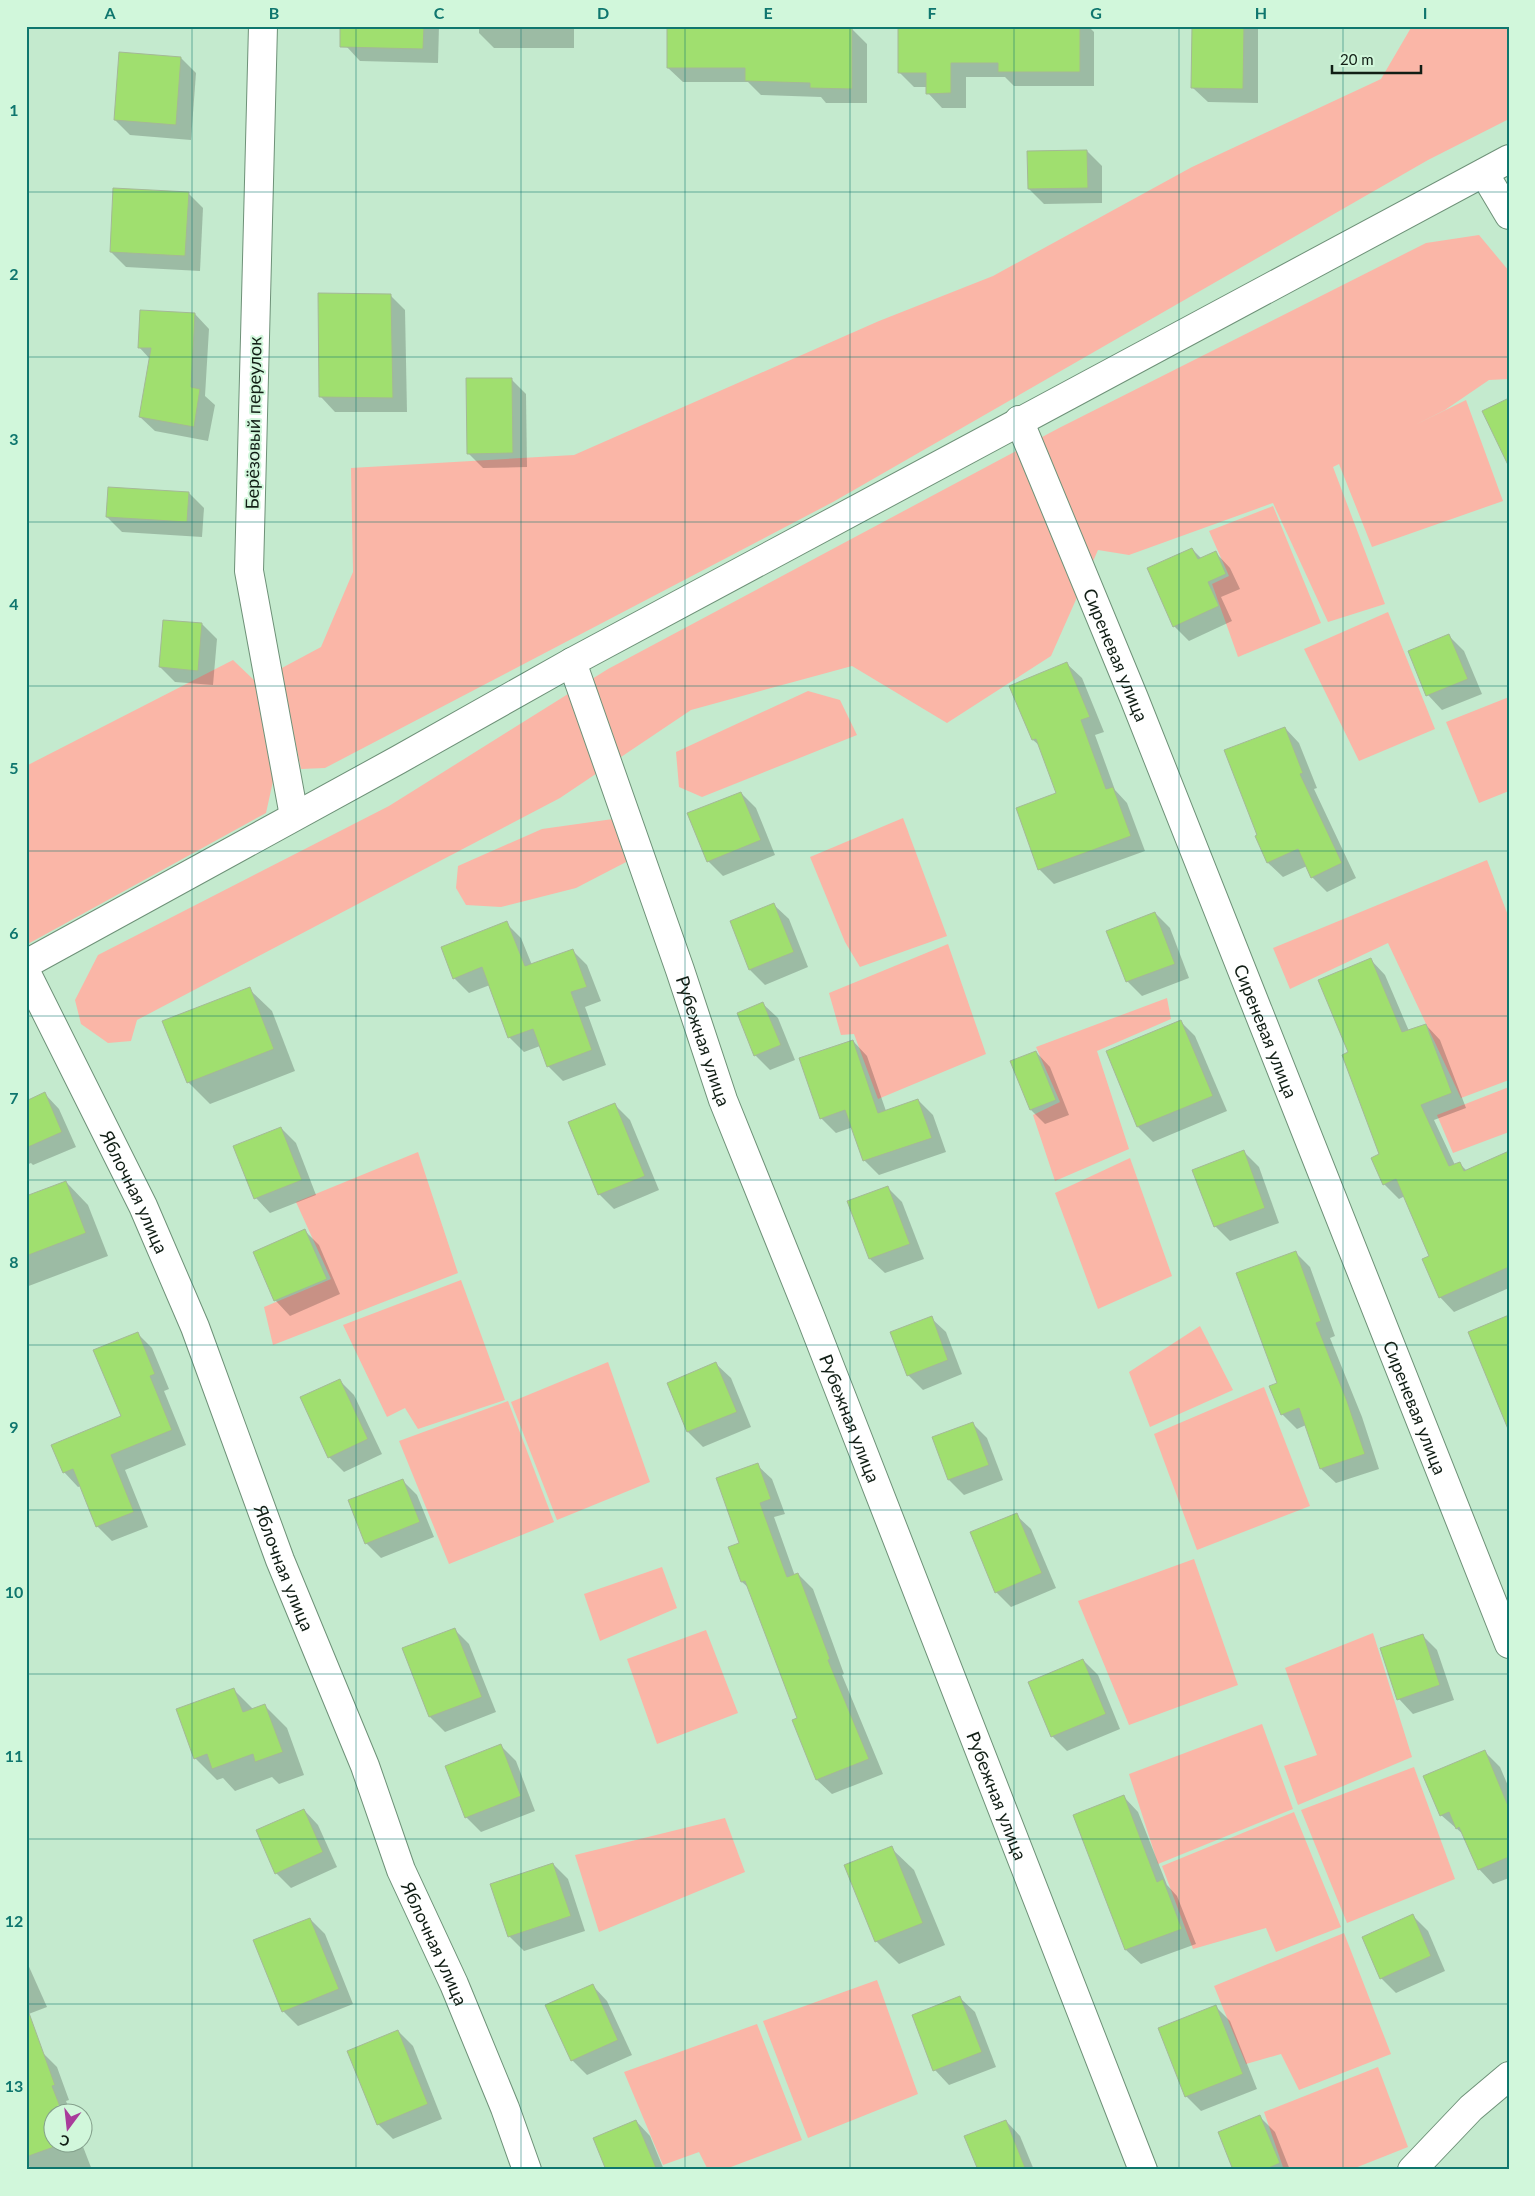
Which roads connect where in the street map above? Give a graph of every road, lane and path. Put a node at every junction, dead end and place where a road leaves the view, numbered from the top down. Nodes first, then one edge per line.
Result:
1 (263, 26) edge
2 (1509, 159) edge
3 (1484, 173) junction
4 (1509, 214) edge
5 (1019, 420) junction
6 (572, 662) junction
7 (294, 816) junction
8 (26, 964) edge
9 (26, 972) edge
10 (1509, 1644) edge
11 (1509, 2076) edge
12 (527, 2170) edge
13 (1143, 2170) edge
14 (1412, 2170) edge

1 - 7 street, Берёзовый переулок
2 - 3 street
3 - 4 street
3 - 5 street
5 - 6 street
5 - 10 street, Сиреневая улица
6 - 7 street
6 - 13 street, Рубежная улица
7 - 8 street
9 - 12 street, Яблочная улица
11 - 14 street

